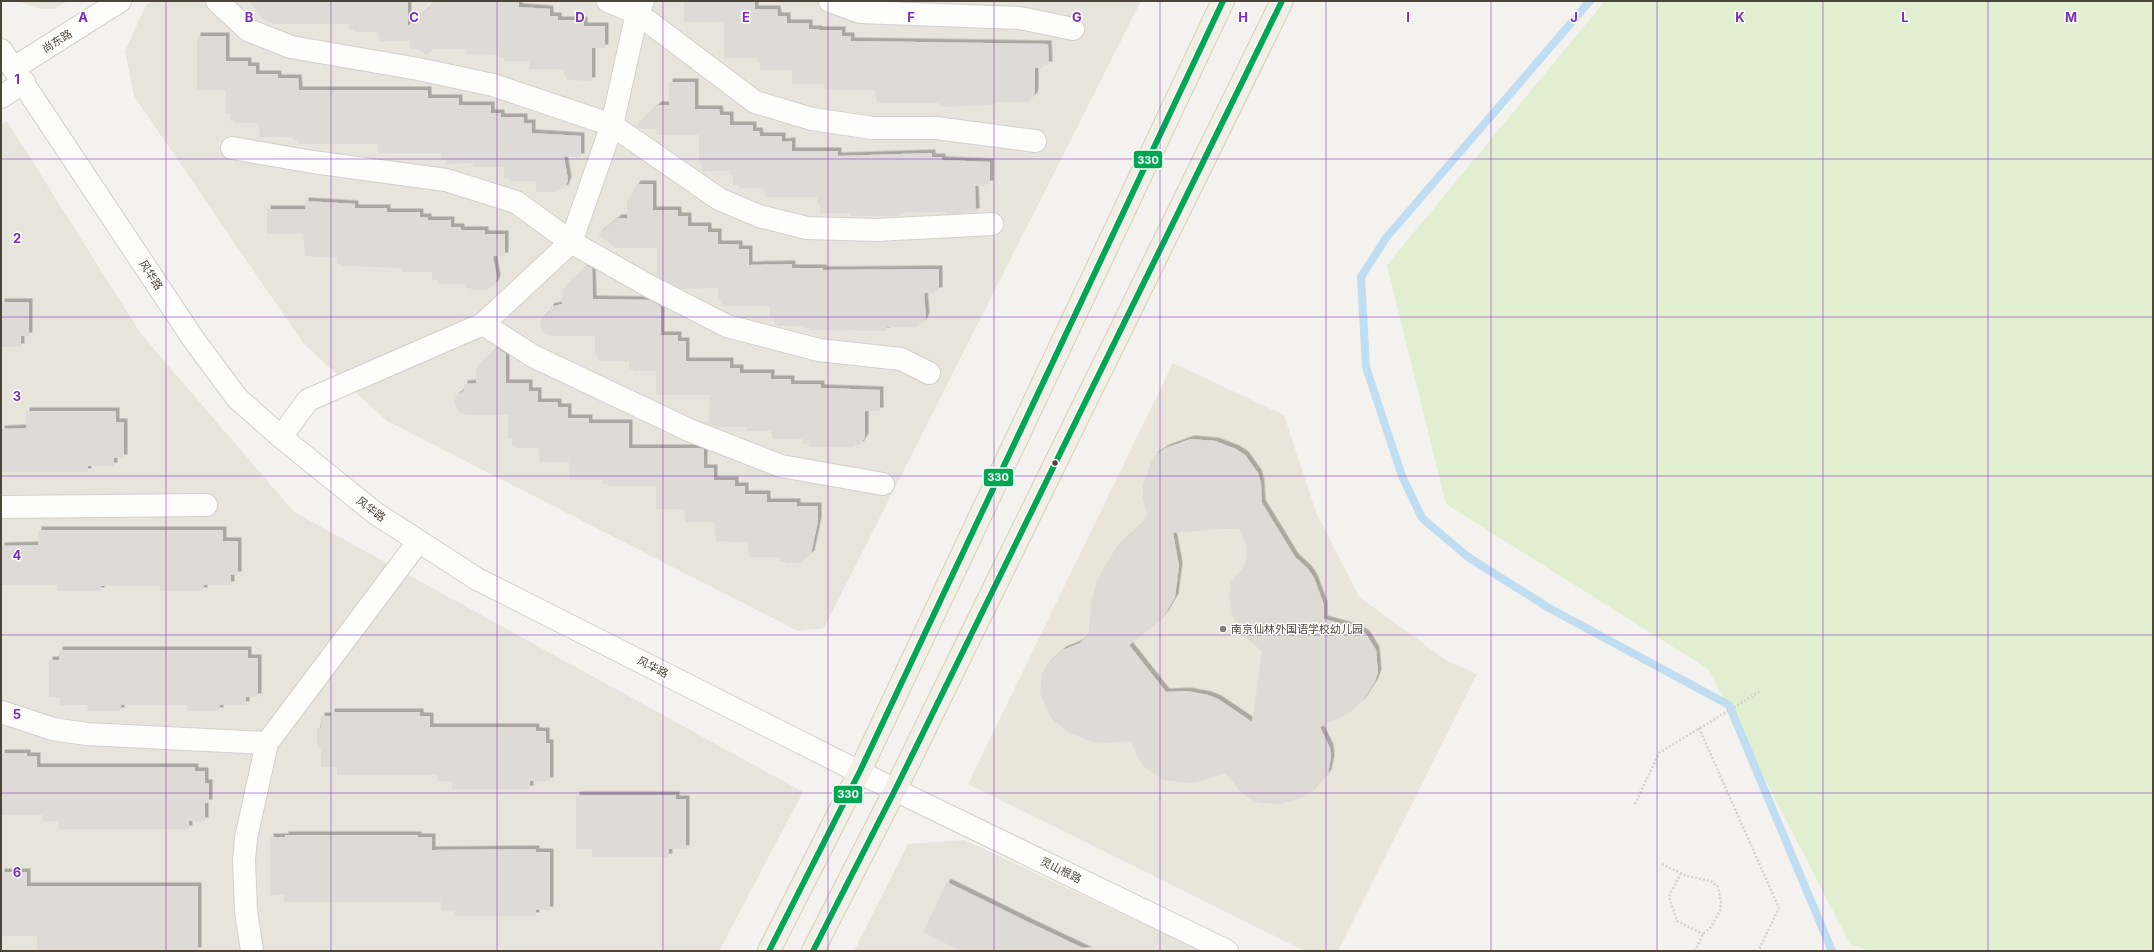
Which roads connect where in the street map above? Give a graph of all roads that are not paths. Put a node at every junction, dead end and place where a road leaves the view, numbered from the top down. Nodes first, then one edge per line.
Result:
1 (120, 1) edge
2 (217, 1) edge
3 (608, 1) edge
4 (830, 1) edge
5 (1223, 1) edge
6 (1282, 1) edge
7 (640, 7) edge
8 (1072, 29) dead end
9 (1, 50) edge
10 (19, 75) junction
11 (1, 97) edge
12 (612, 124) junction
13 (1035, 141) dead end
14 (232, 148) dead end
15 (992, 224) dead end
16 (571, 242) junction
17 (483, 324) junction
18 (929, 373) dead end
19 (281, 437) junction
20 (883, 484) dead end
21 (206, 505) dead end
22 (1, 507) edge
23 (418, 542) junction
24 (1, 712) edge
25 (267, 743) junction
26 (860, 771) junction
27 (895, 790) junction
28 (252, 951) edge
29 (769, 951) edge
30 (813, 951) edge
31 (1227, 951) edge

1 - 10 street, 尚东路
2 - 12 street
3 - 7 street
4 - 8 street
5 - 26 main road
6 - 27 main road
7 - 12 street
7 - 13 street
9 - 10 street, 风华路
10 - 11 street, 尚东路
10 - 19 street, 风华路
12 - 15 street
12 - 16 street
14 - 16 street
16 - 17 street
16 - 18 street
17 - 19 street
17 - 20 street
19 - 23 street, 风华路
21 - 22 street
23 - 25 street
23 - 26 street, 风华路
24 - 25 street
25 - 28 street
26 - 27 street, 风华路
26 - 29 main road
27 - 30 main road
27 - 31 street, 灵山根路

